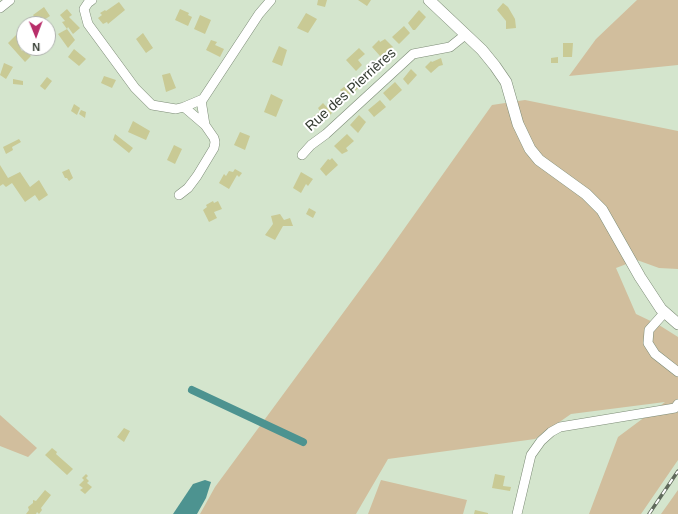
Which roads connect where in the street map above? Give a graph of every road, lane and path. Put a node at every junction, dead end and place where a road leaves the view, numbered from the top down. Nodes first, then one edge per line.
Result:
1 (10, 0) edge
2 (92, 0) edge
3 (271, 0) edge
4 (429, 0) edge
5 (0, 8) edge
6 (465, 35) junction
7 (201, 100) junction
8 (184, 108) junction
9 (205, 125) junction
10 (302, 155) dead end
11 (179, 195) dead end
12 (665, 312) junction
13 (678, 324) edge
14 (678, 372) edge
15 (678, 404) edge
16 (517, 514) edge

1 - 5 street
2 - 8 street
3 - 7 street
4 - 6 street
6 - 10 street, Rue des Pierrières
6 - 12 street
7 - 8 street
7 - 9 street
8 - 9 street
9 - 11 street
12 - 13 street
12 - 14 street
15 - 16 street

